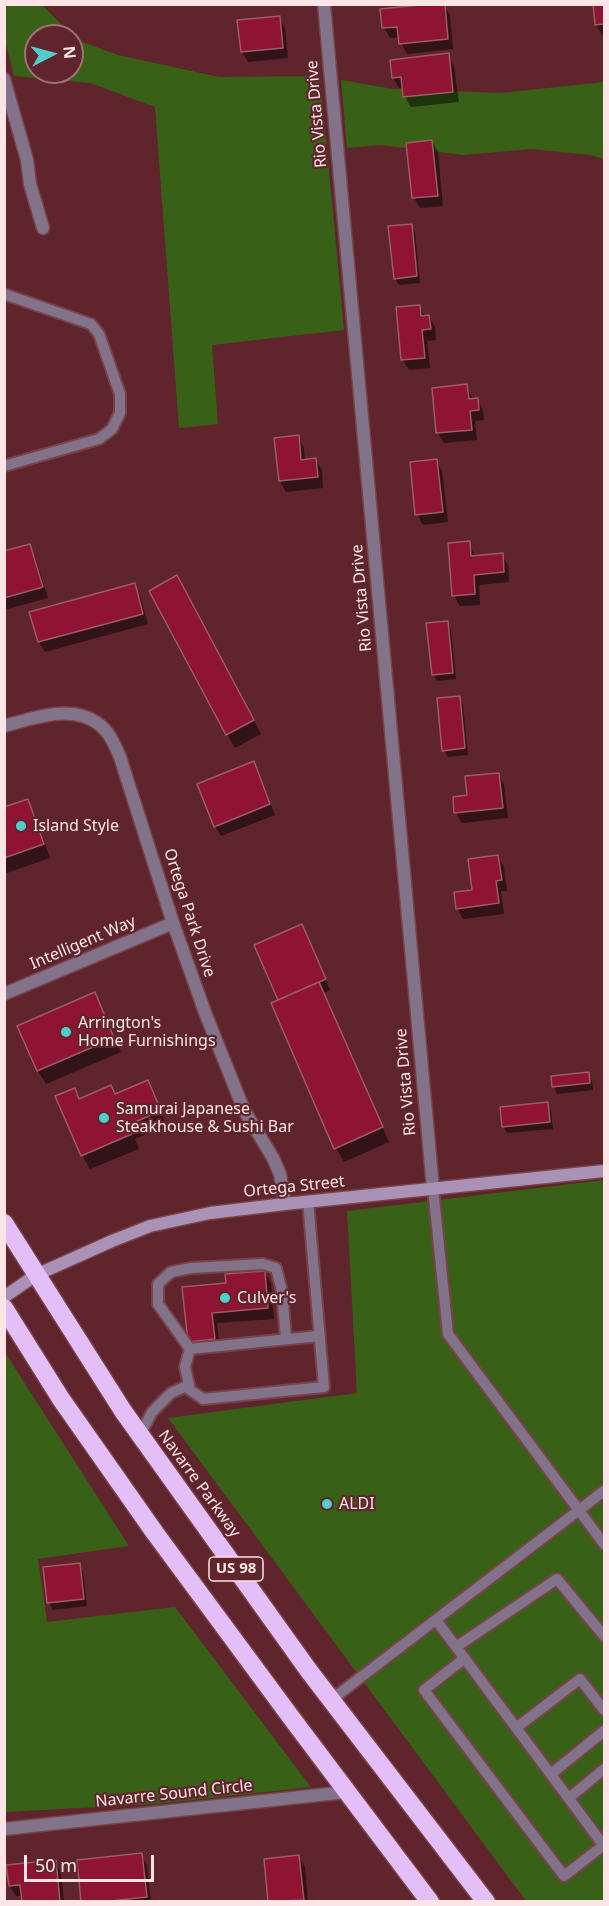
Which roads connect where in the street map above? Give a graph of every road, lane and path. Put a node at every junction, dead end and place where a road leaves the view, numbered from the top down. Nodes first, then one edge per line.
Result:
1 (324, 4) edge
2 (4, 79) edge
3 (43, 228) dead end
4 (4, 294) edge
5 (4, 466) edge
6 (4, 726) edge
7 (173, 923) junction
8 (4, 994) edge
9 (604, 1172) edge
10 (433, 1188) junction
11 (308, 1201) junction
12 (285, 1204) junction
13 (4, 1223) edge
14 (36, 1275) junction
15 (4, 1297) edge
16 (4, 1308) edge
17 (319, 1335) junction
18 (286, 1339) junction
19 (190, 1349) junction
20 (189, 1385) junction
21 (140, 1435) junction
22 (604, 1491) edge
23 (579, 1510) junction
24 (604, 1544) edge
25 (436, 1620) junction
26 (604, 1636) edge
27 (456, 1647) junction
28 (465, 1658) junction
29 (331, 1700) junction
30 (604, 1710) edge
31 (516, 1728) junction
32 (604, 1731) edge
33 (604, 1769) edge
34 (551, 1774) junction
35 (347, 1792) junction
36 (569, 1798) junction
37 (4, 1829) edge
38 (604, 1845) edge
39 (430, 1902) edge
40 (486, 1902) edge

1 - 10 street, Rio Vista Drive
2 - 3 street
4 - 5 lane
6 - 7 street, Ortega Park Drive
7 - 8 street, Intelligent Way
7 - 12 street, Ortega Park Drive
9 - 10 street, Ortega Street
10 - 11 street, Ortega Street
10 - 23 lane
11 - 12 street, Ortega Street
11 - 17 lane
12 - 14 street, Ortega Street
13 - 14 highway, Navarre Parkway / US 98
14 - 15 street, Ortega Street
14 - 21 highway, Navarre Parkway / US 98
16 - 35 highway, US 98
17 - 18 lane
17 - 20 lane
18 - 19 lane
18 - 19 lane
19 - 20 lane
20 - 21 lane
21 - 29 highway, Navarre Parkway / US 98
22 - 23 lane
23 - 24 lane
23 - 25 lane
25 - 27 lane
25 - 29 lane
26 - 27 lane
27 - 28 lane
28 - 31 lane
28 - 38 lane
29 - 40 highway, Navarre Parkway / US 98
30 - 31 lane
31 - 34 lane
32 - 34 lane
33 - 36 lane
34 - 36 lane
35 - 37 street, Navarre Sound Circle
35 - 39 highway, US 98
36 - 38 lane

